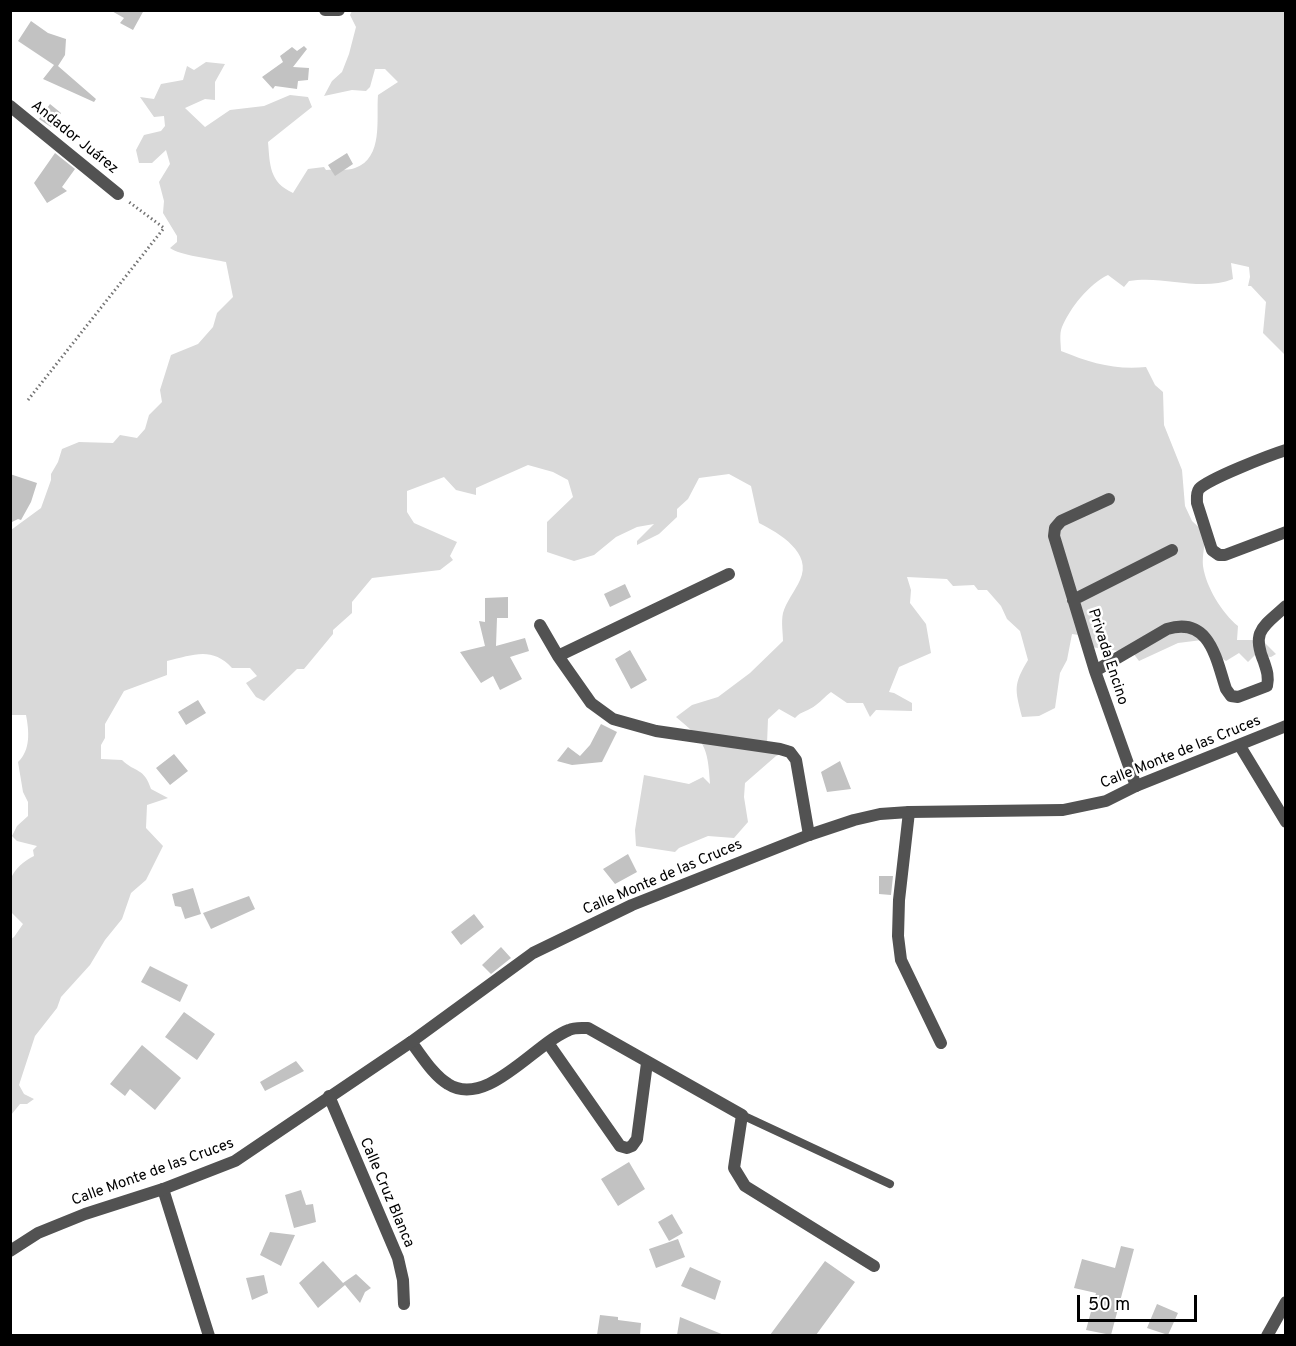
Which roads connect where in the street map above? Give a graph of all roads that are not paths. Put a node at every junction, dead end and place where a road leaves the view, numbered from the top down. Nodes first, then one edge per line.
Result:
1 (325, 10) edge
2 (339, 10) edge
3 (10, 106) edge
4 (118, 194) road end
5 (1286, 450) edge
6 (1109, 499) dead end
7 (1285, 534) edge
8 (1172, 550) dead end
9 (729, 574) dead end
10 (1073, 600) junction
11 (1286, 606) edge
12 (540, 625) dead end
13 (558, 656) junction
14 (1095, 671) junction
15 (1286, 726) edge
16 (1240, 746) junction
17 (1136, 786) junction
18 (909, 812) junction
19 (1286, 822) edge
20 (809, 835) junction
21 (411, 1042) junction
22 (548, 1043) junction
23 (940, 1043) dead end
24 (647, 1063) junction
25 (329, 1096) junction
26 (742, 1115) junction
27 (890, 1184) dead end
28 (163, 1189) junction
29 (10, 1251) edge
30 (874, 1266) dead end
31 (1286, 1302) edge
32 (404, 1304) dead end
33 (209, 1335) edge
34 (1267, 1335) edge

1 - 2 street
3 - 4 street, Andador Juárez
5 - 7 street
6 - 10 street, Privada Encino
8 - 10 street
9 - 13 street
10 - 14 street, Privada Encino
11 - 14 street
12 - 13 street
13 - 20 street
14 - 17 street, Privada Encino
15 - 16 street, Calle Monte de las Cruces
16 - 17 street, Calle Monte de las Cruces
16 - 19 street
17 - 18 street, Calle Monte de las Cruces
18 - 20 street, Calle Monte de las Cruces
18 - 23 street
20 - 21 street, Calle Monte de las Cruces
21 - 22 street
21 - 25 street, Calle Monte de las Cruces
22 - 24 street
22 - 24 street
24 - 26 street
25 - 28 street, Calle Monte de las Cruces
25 - 32 street, Calle Cruz Blanca
26 - 27 lane
26 - 30 street
28 - 29 street, Calle Monte de las Cruces
28 - 33 street
31 - 34 street

